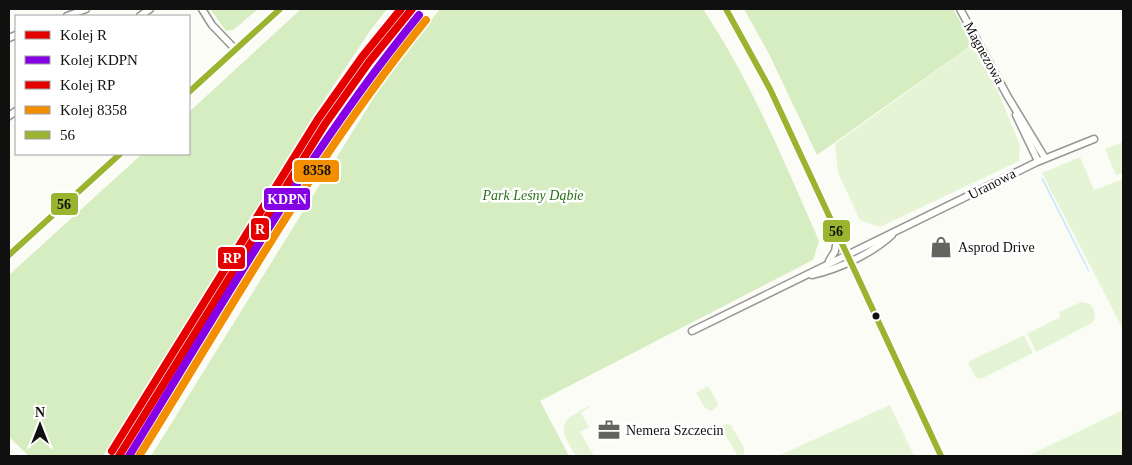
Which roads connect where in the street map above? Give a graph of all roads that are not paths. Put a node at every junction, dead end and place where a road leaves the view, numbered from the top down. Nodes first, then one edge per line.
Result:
1 (86, 9) edge
2 (202, 9) edge
3 (280, 9) edge
4 (726, 9) edge
5 (960, 9) edge
6 (70, 15) edge
7 (235, 50) junction
8 (190, 91) edge
9 (1094, 139) dead end
10 (119, 155) edge
11 (1042, 160) junction
12 (838, 234) junction
13 (893, 234) junction
14 (846, 253) junction
15 (9, 255) edge
16 (850, 260) junction
17 (826, 264) junction
18 (808, 276) junction
19 (692, 331) dead end
20 (941, 456) edge

1 - 6 street
2 - 7 street
3 - 7 street
4 - 12 street
5 - 11 street, Magnezowa
7 - 8 street
9 - 11 street, Uranowa
10 - 15 street
11 - 13 street, Uranowa
12 - 14 street
12 - 17 street
13 - 14 street, Uranowa
13 - 16 street, Uranowa
14 - 16 street
14 - 17 street, Uranowa
16 - 18 street, Uranowa
16 - 20 street
17 - 18 street, Uranowa
18 - 19 street

